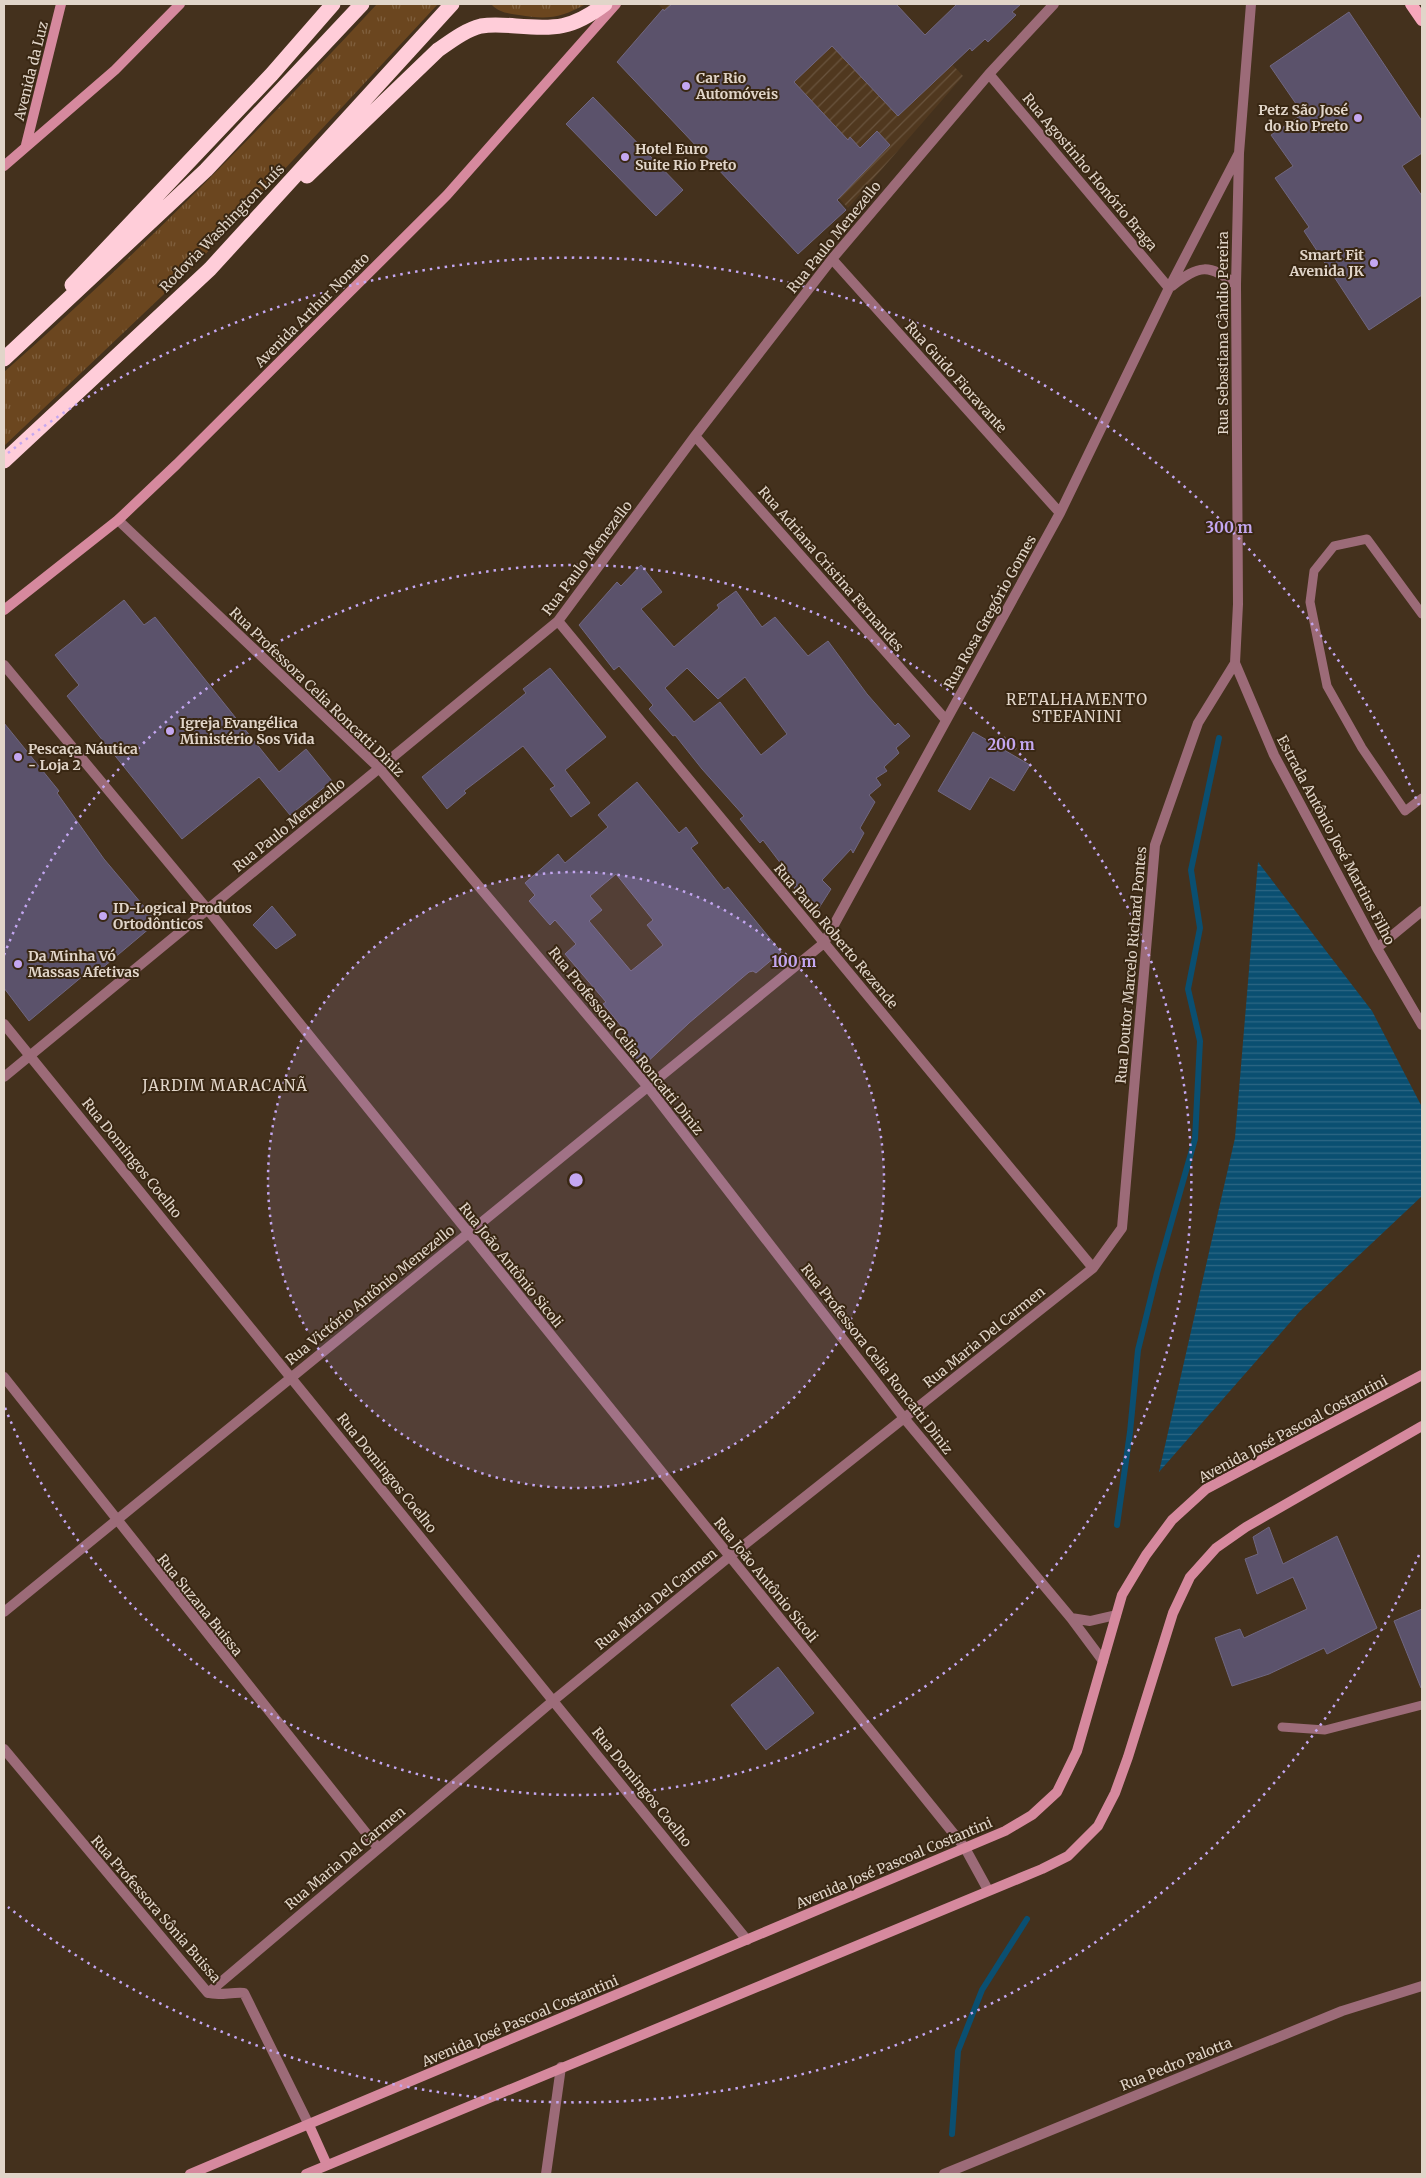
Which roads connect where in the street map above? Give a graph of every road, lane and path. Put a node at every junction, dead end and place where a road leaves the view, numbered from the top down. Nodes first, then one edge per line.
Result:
1 (61, 4) edge
2 (180, 4) edge
3 (333, 4) edge
4 (362, 4) edge
5 (452, 4) edge
6 (605, 4) edge
7 (616, 4) edge
8 (1054, 4) edge
9 (1251, 4) edge
10 (1412, 4) edge
11 (1422, 20) edge
12 (989, 74) junction
13 (26, 145) junction
14 (1239, 153) junction
15 (4, 166) edge
16 (832, 259) junction
17 (210, 269) junction
18 (1236, 285) junction
19 (1169, 288) junction
20 (7, 356) edge
21 (695, 436) junction
22 (4, 461) edge
23 (1060, 513) junction
24 (118, 520) junction
25 (4, 610) edge
26 (1422, 614) edge
27 (558, 621) junction
28 (1235, 663) junction
29 (4, 665) edge
30 (946, 720) junction
31 (379, 768) junction
32 (1422, 798) edge
33 (208, 910) junction
34 (1422, 911) edge
35 (824, 943) junction
36 (1377, 948) junction
37 (4, 1024) edge
38 (1422, 1025) edge
39 (30, 1055) junction
40 (4, 1077) edge
41 (648, 1087) junction
42 (1122, 1228) joint
43 (468, 1234) junction
44 (1093, 1268) junction
45 (1422, 1375) edge
46 (4, 1377) edge
47 (291, 1378) junction
48 (904, 1418) junction
49 (1422, 1426) edge
50 (116, 1521) junction
51 (729, 1557) junction
52 (4, 1612) edge
53 (1116, 1615) junction
54 (1071, 1618) junction
55 (1103, 1661) junction
56 (554, 1700) junction
57 (1422, 1705) edge
58 (1282, 1727) dead end
59 (4, 1749) edge
60 (378, 1848) junction
61 (965, 1848) junction
62 (988, 1890) junction
63 (747, 1940) junction
64 (1422, 1986) edge
65 (208, 1994) junction
66 (561, 2068) junction
67 (309, 2125) junction
68 (327, 2165) junction
69 (190, 2174) edge
70 (306, 2174) edge
71 (546, 2174) edge
72 (944, 2174) edge

1 - 13 main road, Avenida da Luz
2 - 13 main road
3 - 20 highway
4 - 20 highway
5 - 17 highway, Rodovia Washington Luís
6 - 17 highway
7 - 24 main road, Avenida Arthur Nonato
8 - 12 street, Rua Paulo Menezello
9 - 14 street, Rua Sebastiana Cândio Pereira
10 - 11 main road
12 - 16 street, Rua Paulo Menezello
12 - 19 street, Rua Agostinho Honório Braga
13 - 15 main road
14 - 18 street, Rua Sebastiana Cândio Pereira
14 - 19 street, Rua Rosa Gregório Gomes
16 - 21 street, Rua Paulo Menezello
16 - 23 street, Rua Guido Fioravante
17 - 22 highway, Rodovia Washington Luís
18 - 19 street, Rua Rosa Gregório Gomes
18 - 28 street, Rua Sebastiana Cândio Pereira
19 - 23 street, Rua Rosa Gregório Gomes
21 - 27 street, Rua Paulo Menezello
21 - 30 street, Rua Adriana Cristina Fernandes
23 - 30 street, Rua Rosa Gregório Gomes
24 - 25 main road, Avenida Arthur Nonato
24 - 31 street, Rua Professora Celia Roncatti Diniz
26 - 32 lane
27 - 31 street, Rua Paulo Menezello
27 - 35 street, Rua Paulo Roberto Rezende
28 - 36 street, Estrada Antônio José Martins Filho
28 - 42 street, Rua Doutor Marcelo Richard Pontes
29 - 33 street, Rua João Antônio Sicoli
30 - 35 street, Rua Rosa Gregório Gomes
31 - 33 street, Rua Paulo Menezello
31 - 41 street, Rua Professora Celia Roncatti Diniz
33 - 39 street, Rua Paulo Menezello
33 - 43 street, Rua João Antônio Sicoli
34 - 36 street
35 - 41 street, Rua Victório Antônio Menezello
35 - 44 street, Rua Paulo Roberto Rezende
36 - 38 street, Estrada Antônio José Martins Filho
37 - 39 street, Rua Domingos Coelho
39 - 40 street, Rua Paulo Menezello
39 - 47 street, Rua Domingos Coelho
41 - 43 street, Rua Victório Antônio Menezello
41 - 48 street, Rua Professora Celia Roncatti Diniz
42 - 44 street, Rua Maria Del Carmen
43 - 47 street, Rua Victório Antônio Menezello
43 - 51 street, Rua João Antônio Sicoli
44 - 48 street, Rua Maria Del Carmen
45 - 53 main road, Avenida José Pascoal Costantini
46 - 50 street, Rua Suzana Buissa
47 - 50 street, Rua Victório Antônio Menezello
47 - 56 street, Rua Domingos Coelho
48 - 51 street, Rua Maria Del Carmen
48 - 54 street, Rua Professora Celia Roncatti Diniz
49 - 62 main road
50 - 52 street, Rua Victório Antônio Menezello
50 - 60 street, Rua Suzana Buissa
51 - 56 street, Rua Maria Del Carmen
51 - 61 street, Rua João Antônio Sicoli
53 - 54 street
53 - 55 main road, Avenida José Pascoal Costantini
54 - 55 street, Rua Professora Celia Roncatti Diniz
55 - 61 main road, Avenida José Pascoal Costantini
56 - 60 street, Rua Maria Del Carmen
56 - 63 street, Rua Domingos Coelho
57 - 58 lane
59 - 65 street, Rua Professora Sônia Buissa
60 - 65 street, Rua Maria Del Carmen
61 - 62 street, Rua João Antônio Sicoli
61 - 63 main road, Avenida José Pascoal Costantini
62 - 66 main road
63 - 67 main road, Avenida José Pascoal Costantini
64 - 72 street, Rua Pedro Palotta
65 - 67 street, Rua Professora Sônia Buissa
66 - 68 main road
66 - 71 street
67 - 68 main road
67 - 69 main road, Avenida José Pascoal Costantini
68 - 70 main road

